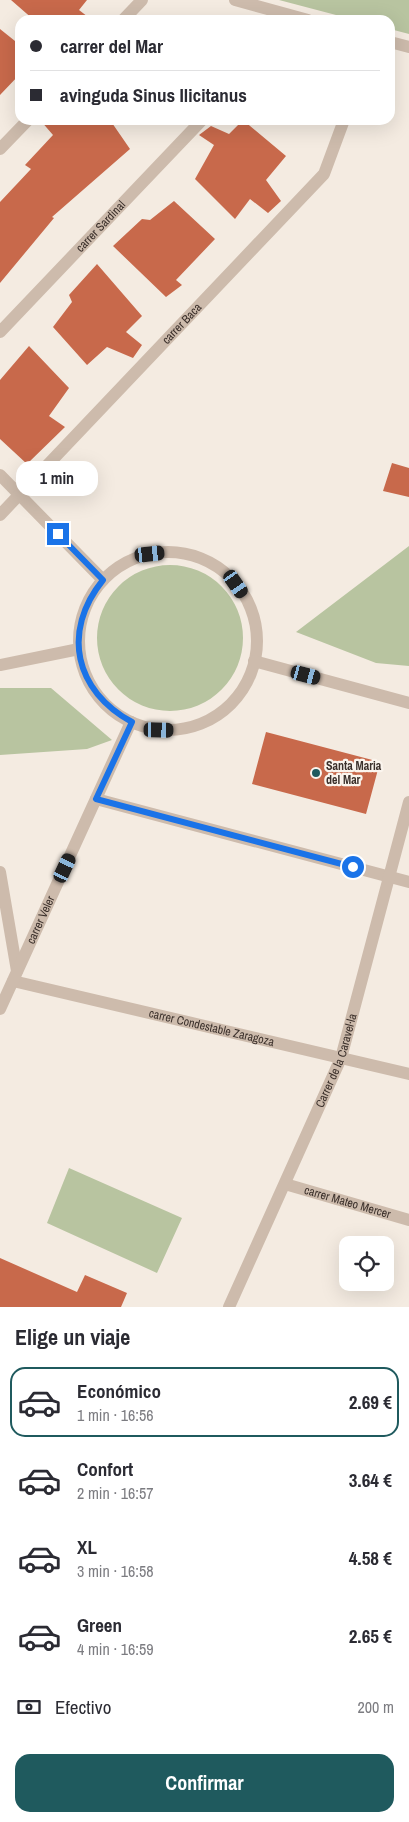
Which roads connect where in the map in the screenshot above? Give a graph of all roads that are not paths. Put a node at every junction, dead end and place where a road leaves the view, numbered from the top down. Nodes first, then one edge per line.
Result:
1 (142, 0) edge
2 (235, 0) edge
3 (128, 15) edge
4 (287, 15) edge
5 (395, 43) edge
6 (409, 46) edge
7 (23, 125) edge
8 (197, 125) edge
9 (342, 125) edge
10 (0, 149) edge
11 (0, 332) edge
12 (0, 475) edge
13 (20, 494) junction
14 (0, 515) edge
15 (103, 580) junction
16 (79, 649) junction
17 (254, 661) junction
18 (0, 665) edge
19 (409, 703) edge
20 (132, 722) junction
21 (96, 799) junction
22 (409, 802) edge
23 (0, 872) edge
24 (389, 876) junction
25 (409, 882) edge
26 (15, 976) junction
27 (0, 1009) edge
28 (341, 1058) junction
29 (409, 1074) edge
30 (285, 1184) junction
31 (409, 1220) edge
32 (229, 1307) edge

1 - 3 street
2 - 4 street
5 - 6 street
7 - 10 street
8 - 11 street, carrer Sardinal
9 - 13 street, carrer Baca
12 - 13 street
13 - 14 street, carrer Baca
13 - 15 street
15 - 16 street
15 - 17 street
16 - 18 street
16 - 20 street
17 - 19 street
17 - 20 street
20 - 21 street, carrer Veler
21 - 24 street
21 - 26 street, carrer Veler
22 - 24 street, Carrer de la Caravel·la
23 - 26 street
24 - 25 street
24 - 28 street, Carrer de la Caravel·la
26 - 27 street, carrer Veler
26 - 28 street, carrer Condestable Zaragoza
28 - 29 street, carrer Condestable Zaragoza
28 - 30 street, Carrer de la Caravel·la
30 - 31 street, carrer Mateo Mercer
30 - 32 street, Carrer de la Caravel·la

